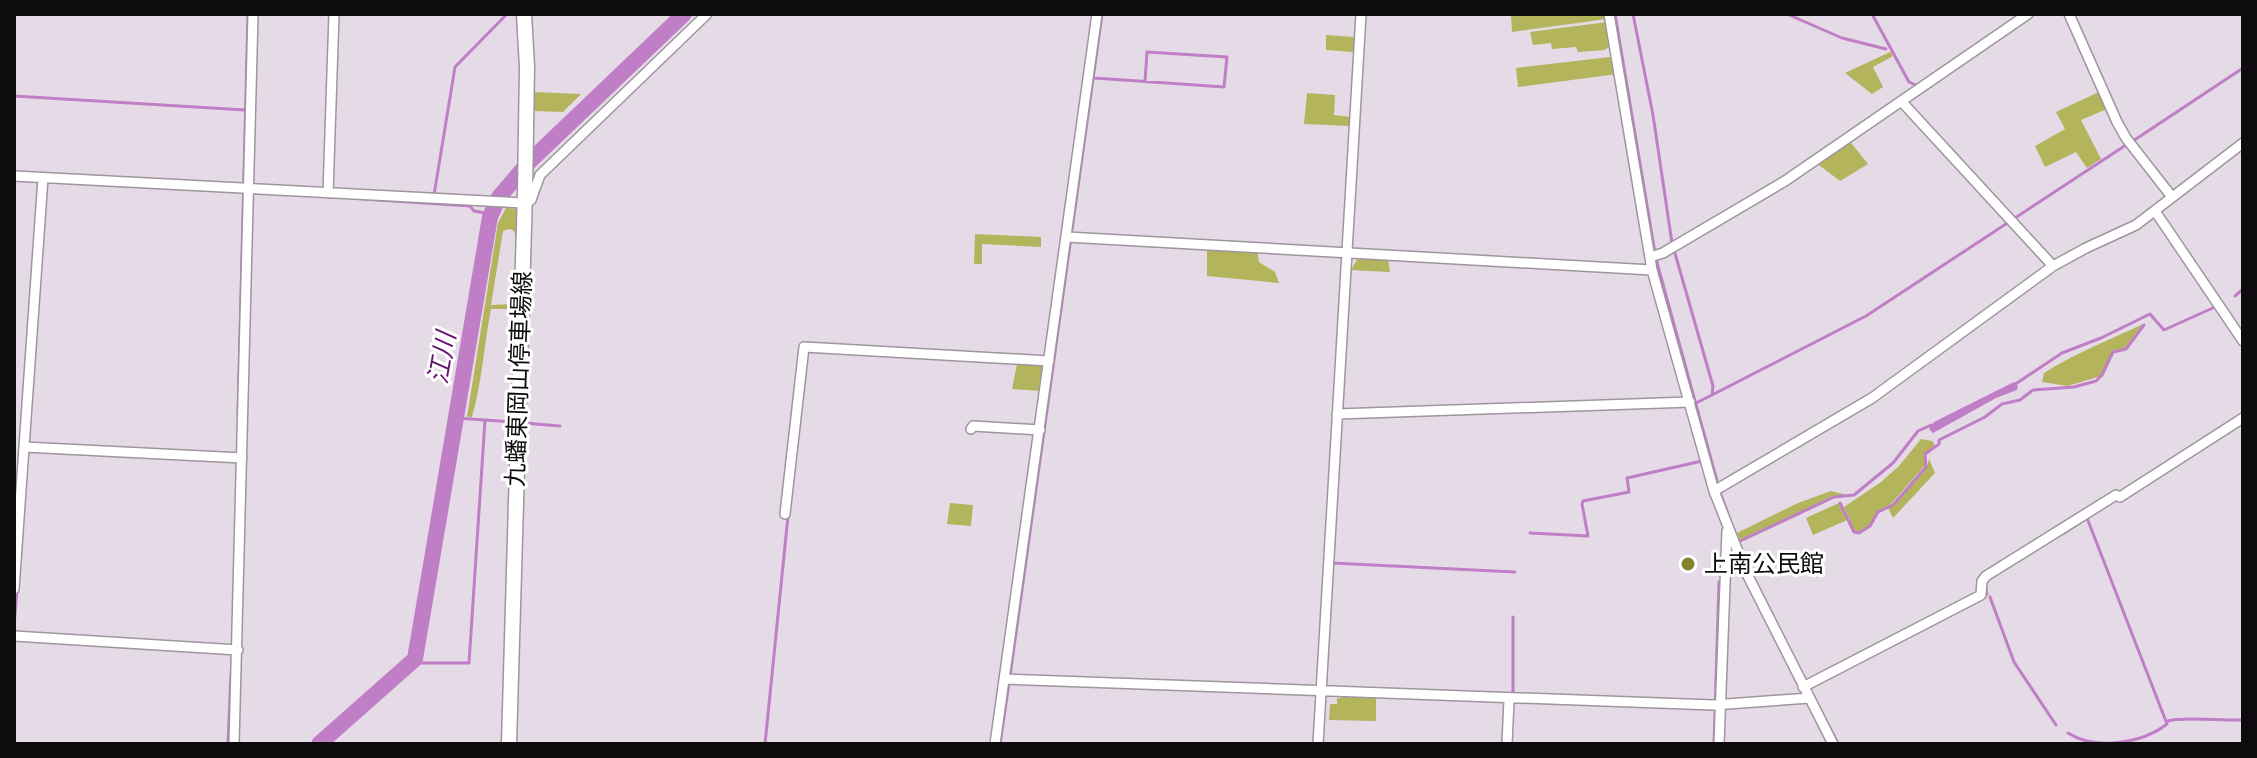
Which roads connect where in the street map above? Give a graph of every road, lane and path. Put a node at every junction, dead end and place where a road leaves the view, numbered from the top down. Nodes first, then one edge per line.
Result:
1 (253, 14) edge
2 (334, 14) edge
3 (524, 14) edge
4 (707, 14) edge
5 (1097, 14) edge
6 (1361, 14) edge
7 (1609, 14) edge
8 (2028, 14) edge
9 (2069, 14) edge
10 (1902, 102) junction
11 (2243, 143) edge
12 (14, 176) edge
13 (43, 178) junction
14 (245, 189) junction
15 (326, 193) junction
16 (2172, 197) junction
17 (525, 198) junction
18 (2155, 211) junction
19 (1070, 237) junction
20 (1349, 255) junction
21 (1653, 256) junction
22 (2053, 266) junction
23 (1652, 270) junction
24 (2243, 341) edge
25 (1049, 361) junction
26 (1690, 402) junction
27 (1340, 414) junction
28 (2243, 418) edge
29 (971, 429) dead end
30 (1040, 430) junction
31 (25, 448) junction
32 (239, 458) junction
33 (1714, 491) junction
34 (785, 514) dead end
35 (1728, 528) junction
36 (14, 589) edge
37 (14, 636) edge
38 (234, 650) junction
39 (1007, 679) junction
40 (1806, 686) junction
41 (1323, 692) junction
42 (1809, 698) junction
43 (1509, 700) junction
44 (1717, 705) junction
45 (234, 744) edge
46 (509, 744) edge
47 (995, 744) edge
48 (1318, 744) edge
49 (1507, 744) edge
50 (1719, 744) edge
51 (1833, 744) edge

1 - 14 street
2 - 15 street
3 - 17 main road, 九蟠東岡山停車場線
4 - 17 street
5 - 19 street
6 - 20 street
7 - 21 street
8 - 10 street
9 - 16 street
10 - 21 street
10 - 22 street
11 - 16 street
12 - 13 street
13 - 14 street
13 - 31 street
14 - 15 street
14 - 32 street
15 - 17 street
16 - 18 street
17 - 46 main road, 九蟠東岡山停車場線
18 - 22 street
18 - 24 street
19 - 20 street
19 - 25 street
20 - 23 street
20 - 27 street
21 - 23 street
22 - 33 street
23 - 26 street
25 - 30 street
25 - 34 street
26 - 27 street
26 - 33 street
27 - 41 street
28 - 40 street
29 - 30 street
30 - 39 street
31 - 32 street
31 - 36 street
32 - 38 street
33 - 35 street
35 - 40 street
35 - 44 street
37 - 38 street
38 - 45 street
39 - 41 street
39 - 47 street
40 - 42 street
41 - 43 street
41 - 48 street
42 - 44 street
42 - 51 street
43 - 44 street
43 - 49 street
44 - 50 street

